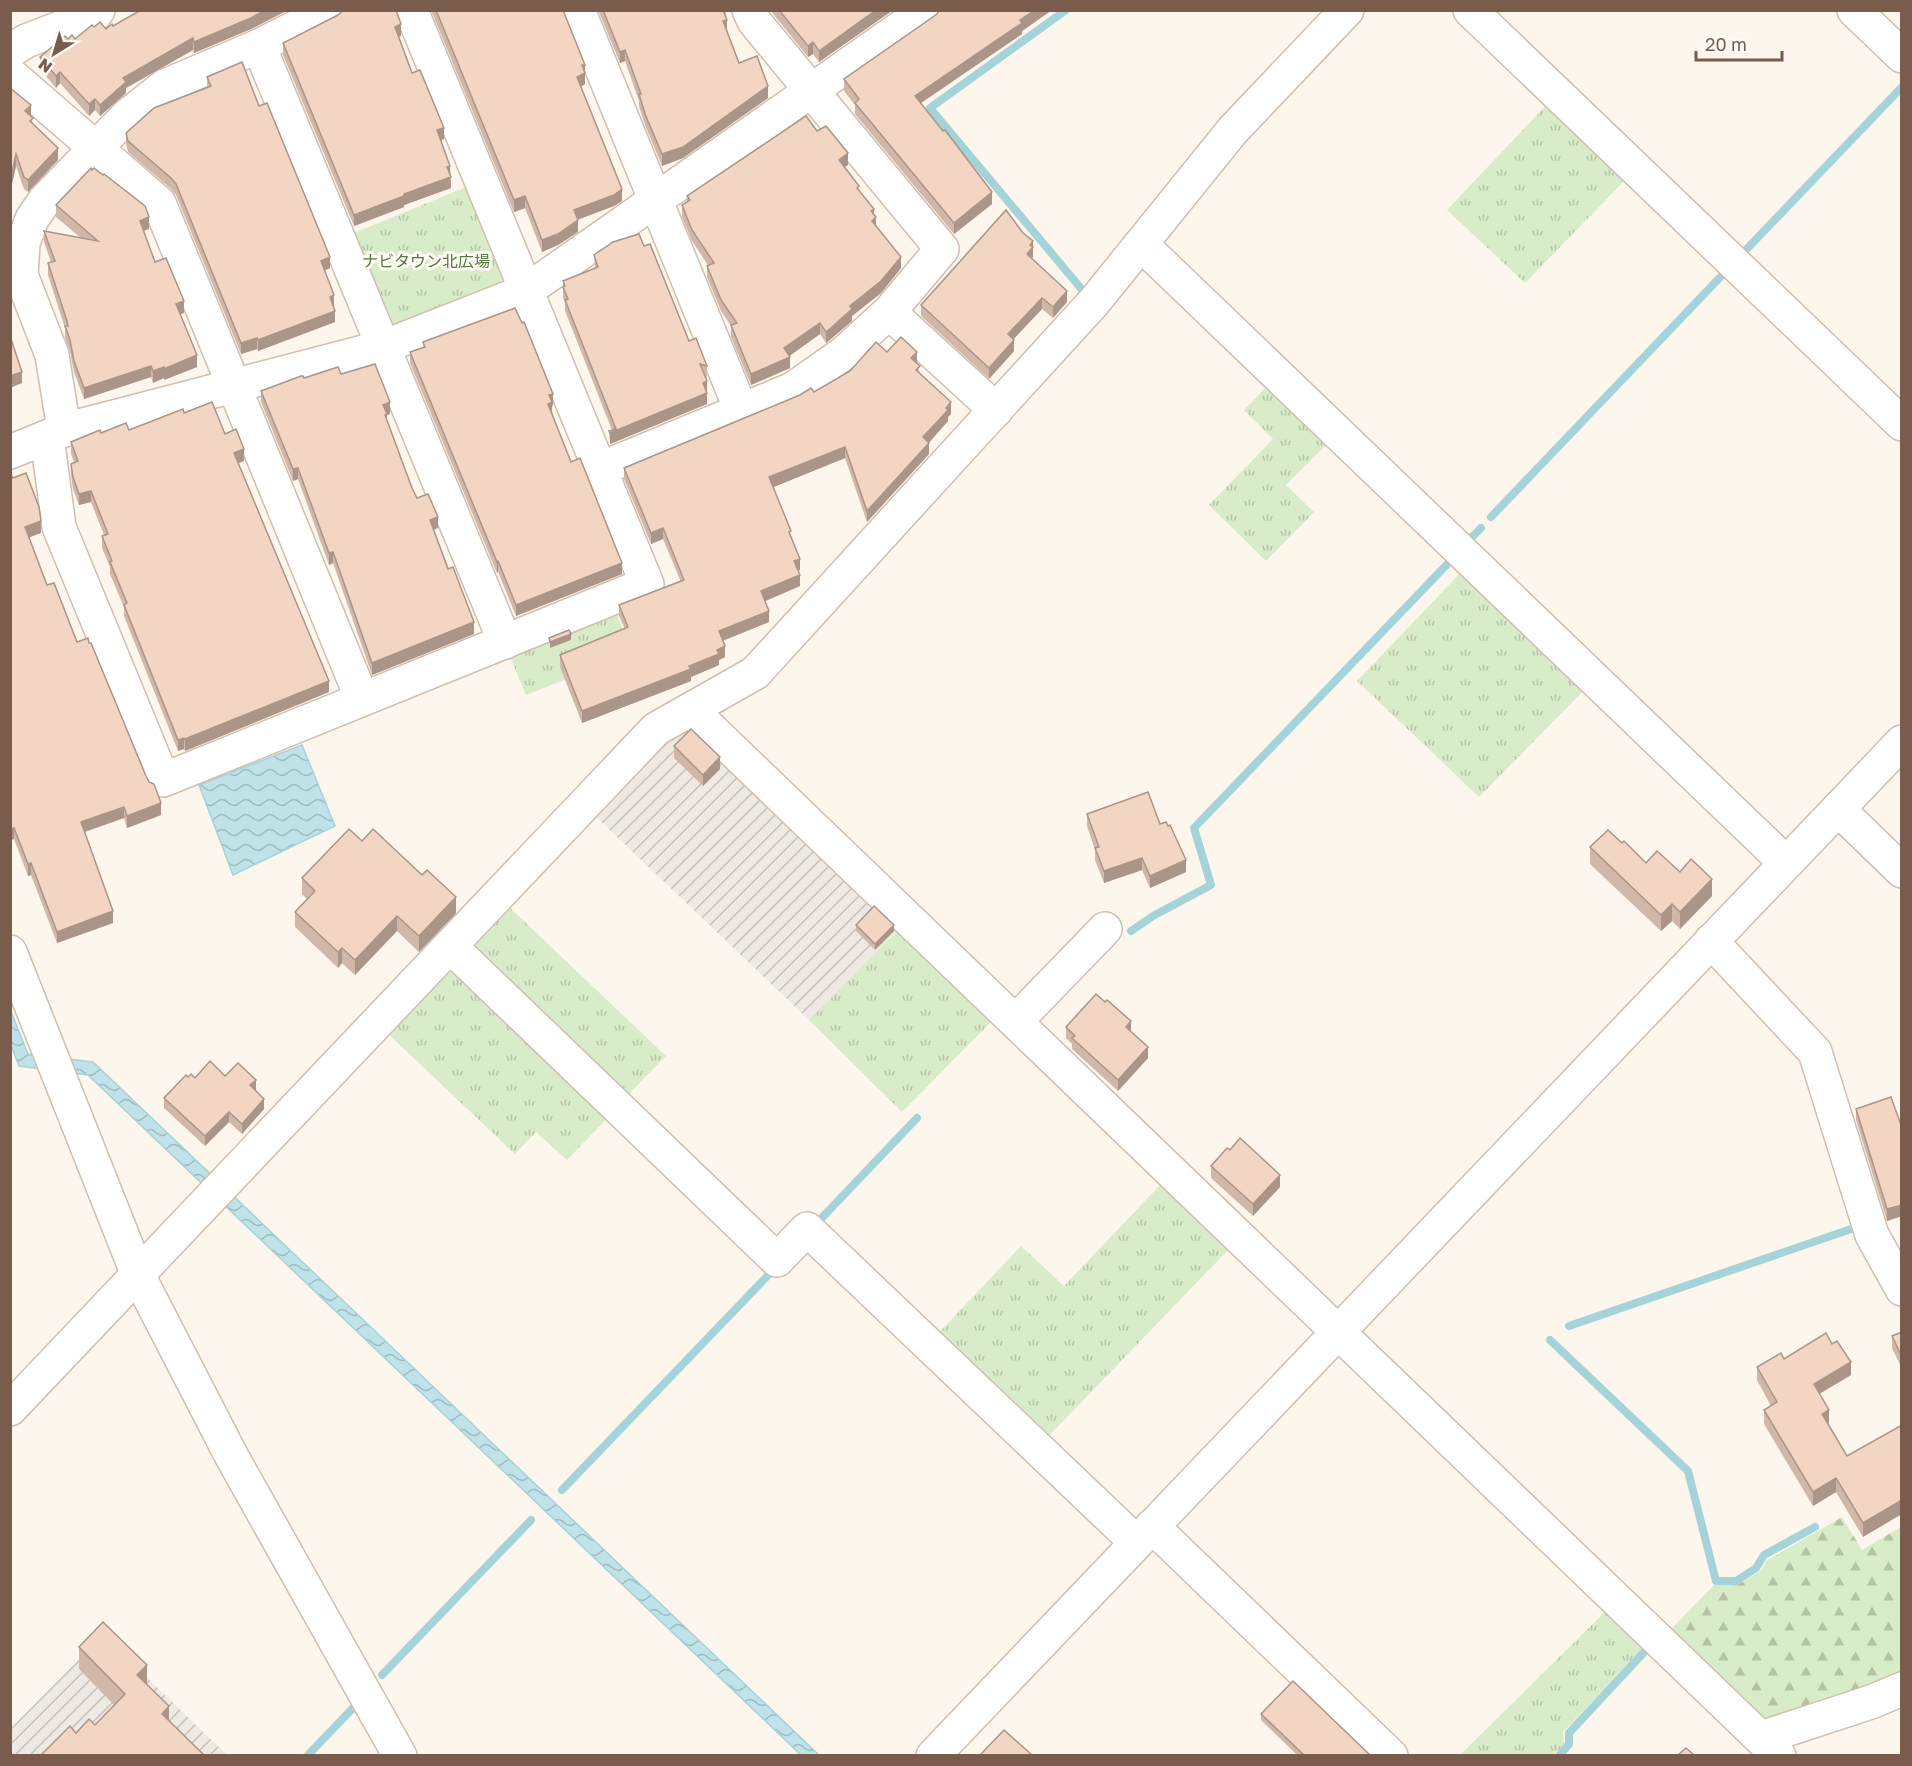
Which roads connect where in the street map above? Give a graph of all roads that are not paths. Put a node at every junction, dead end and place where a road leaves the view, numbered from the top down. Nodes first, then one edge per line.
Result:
1 (98, 10) edge
2 (330, 10) edge
3 (411, 10) edge
4 (578, 10) edge
5 (749, 10) edge
6 (926, 10) edge
7 (1347, 10) edge
8 (1470, 10) edge
9 (1854, 10) edge
10 (259, 46) junction
11 (10, 51) edge
12 (1902, 56) edge
13 (10, 74) edge
14 (812, 91) junction
15 (95, 148) junction
16 (655, 201) junction
17 (1141, 244) junction
18 (526, 291) junction
19 (889, 312) junction
20 (383, 347) junction
21 (234, 387) junction
22 (741, 410) junction
23 (996, 410) junction
24 (1902, 424) edge
25 (56, 433) junction
26 (10, 452) edge
27 (600, 469) junction
28 (505, 642) junction
29 (362, 699) junction
30 (691, 710) junction
31 (1902, 742) edge
32 (1838, 809) junction
33 (1786, 863) junction
34 (1902, 871) edge
35 (1105, 929) dead end
36 (1711, 941) junction
37 (450, 946) junction
38 (10, 951) edge
39 (1016, 1021) junction
40 (138, 1275) junction
41 (1902, 1289) edge
42 (1338, 1332) junction
43 (10, 1409) edge
44 (1144, 1534) junction
45 (1902, 1689) edge
46 (1770, 1747) edge
47 (400, 1755) edge
48 (933, 1755) edge
49 (1391, 1755) edge

1 - 11 street
2 - 10 street
3 - 18 street
4 - 16 street
5 - 14 street
6 - 14 street
7 - 17 street
8 - 24 street
9 - 12 street
10 - 15 street
10 - 20 street
13 - 15 street
14 - 16 street
14 - 19 street
15 - 21 street
15 - 25 street
16 - 18 street
16 - 22 street
17 - 23 street
17 - 33 street
18 - 20 street
18 - 27 street
19 - 22 street
19 - 23 street
20 - 21 street
20 - 28 street
21 - 25 street
21 - 29 street
22 - 27 street
23 - 30 street
25 - 26 street
25 - 29 street
27 - 28 street
28 - 29 street
30 - 37 street
30 - 39 street
31 - 32 street
32 - 33 street
32 - 34 street
33 - 36 street
35 - 39 street
36 - 41 street
36 - 42 street
37 - 40 street
37 - 44 street
38 - 40 street
39 - 42 street
40 - 43 street
40 - 47 street
42 - 44 street
42 - 46 street
44 - 48 street
44 - 49 street
45 - 46 street

